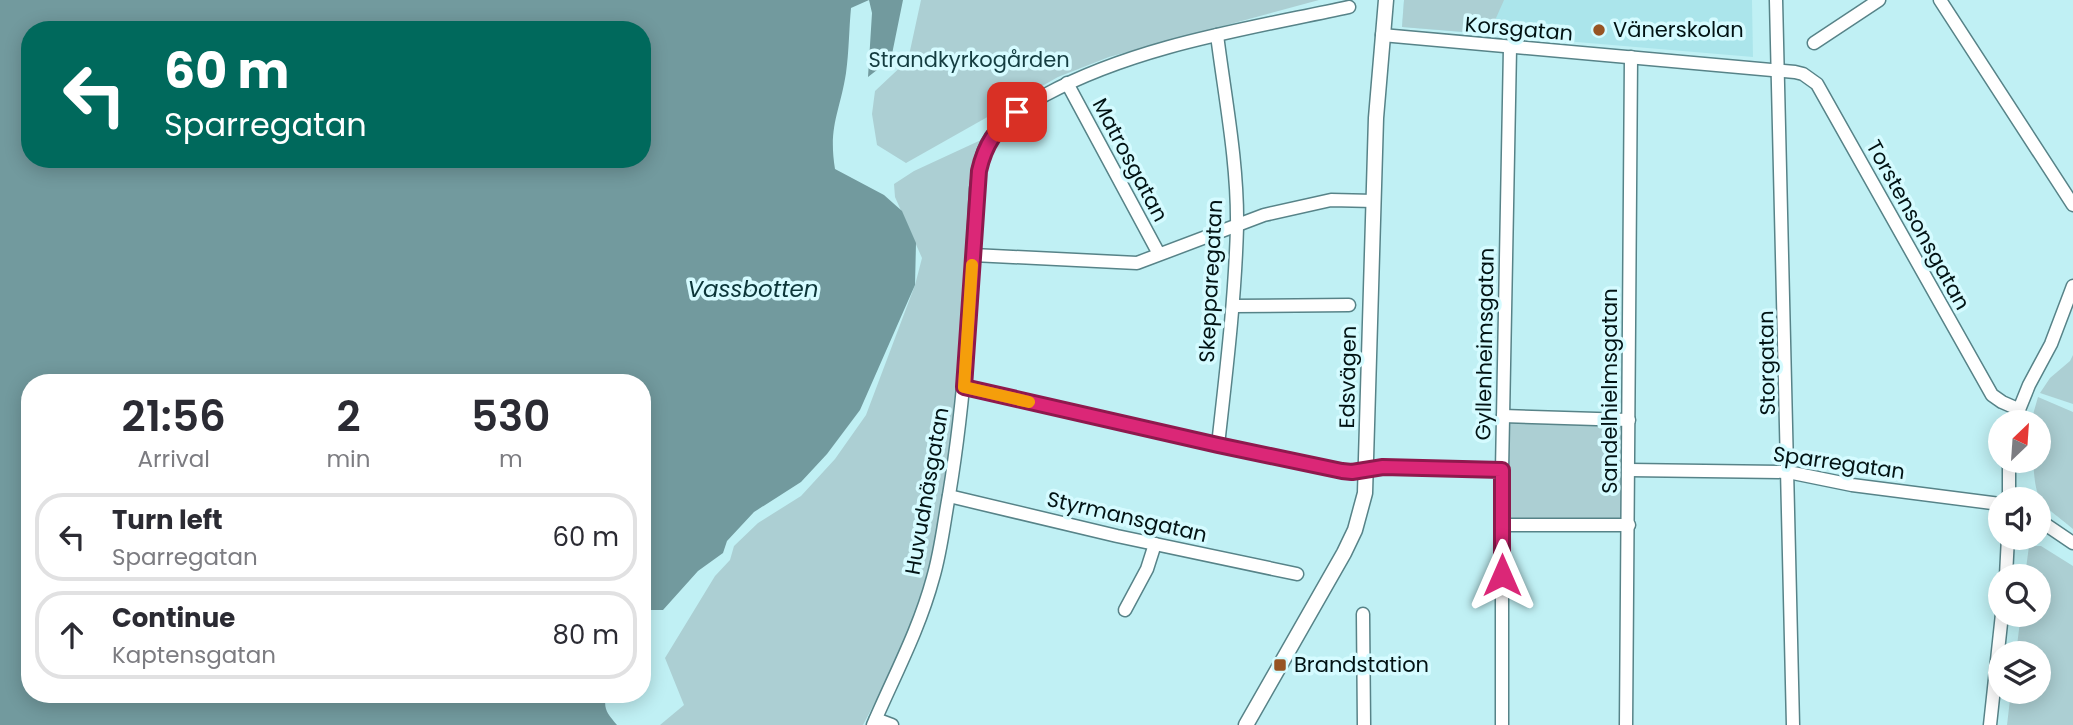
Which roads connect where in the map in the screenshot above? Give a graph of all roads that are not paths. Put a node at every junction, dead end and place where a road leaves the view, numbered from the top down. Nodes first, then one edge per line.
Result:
1 (1386, 0) edge
2 (1776, 0) edge
3 (1879, 0) edge
4 (1940, 0) edge
5 (1349, 6) dead end
6 (1217, 35) junction
7 (1382, 35) junction
8 (1814, 43) dead end
9 (1510, 48) junction
10 (1631, 58) junction
11 (1779, 70) junction
12 (1067, 83) junction
13 (1374, 201) junction
14 (2073, 205) edge
15 (1237, 224) junction
16 (1159, 254) junction
17 (972, 255) junction
18 (2073, 286) edge
19 (1349, 305) dead end
20 (1233, 306) junction
21 (964, 387) junction
22 (2018, 409) joint
23 (1503, 416) junction
24 (1629, 420) junction
25 (1218, 445) junction
26 (1367, 470) junction
27 (1502, 470) junction
28 (1629, 470) junction
29 (1788, 472) junction
30 (949, 496) junction
31 (1988, 502) edge
32 (1502, 525) junction
33 (1629, 525) junction
34 (2051, 528) edge
35 (2073, 543) edge
36 (1156, 544) junction
37 (1297, 574) dead end
38 (1125, 610) dead end
39 (1363, 614) dead end
40 (2001, 627) edge
41 (874, 722) edge
42 (892, 725) edge
43 (1246, 725) edge
44 (1364, 725) edge
45 (1502, 725) edge
46 (1626, 725) edge
47 (1793, 725) edge
48 (1990, 725) edge

1 - 7 main road, Edsvägen
2 - 11 street, Storgatan
3 - 8 street
4 - 14 street
5 - 6 street, Huvudnäsgatan
6 - 12 street, Huvudnäsgatan
6 - 15 street, Skepparegatan
7 - 9 street, Korsgatan
7 - 13 main road, Edsvägen
9 - 10 street, Korsgatan
9 - 23 street, Gyllenheimsgatan
10 - 11 street, Korsgatan
10 - 24 street, Sandelhielmsgatan
11 - 22 street, Torstensonsgatan
11 - 29 street, Storgatan
12 - 16 street, Matrosgatan
12 - 17 street, Huvudnäsgatan
13 - 15 street
13 - 26 main road, Edsvägen
15 - 16 street
15 - 20 street, Skepparegatan
16 - 17 street
17 - 21 street, Huvudnäsgatan
18 - 22 street
19 - 20 street
20 - 25 street, Skepparegatan
21 - 25 street
21 - 30 street, Huvudnäsgatan
23 - 24 street
23 - 27 street, Gyllenheimsgatan
24 - 28 street, Sandelhielmsgatan
25 - 26 street
26 - 27 street
26 - 43 main road, Edsvägen
27 - 32 street, Gyllenheimsgatan
28 - 29 street, Sparregatan
28 - 33 street, Sandelhielmsgatan
29 - 31 street, Sparregatan
29 - 47 street, Storgatan
30 - 36 street, Styrmansgatan
30 - 41 street, Huvudnäsgatan
32 - 33 street
32 - 45 street, Gyllenheimsgatan
33 - 46 street, Sandelhielmsgatan
34 - 35 street
36 - 37 street, Styrmansgatan
36 - 38 street
39 - 44 street
40 - 48 street
41 - 42 street

